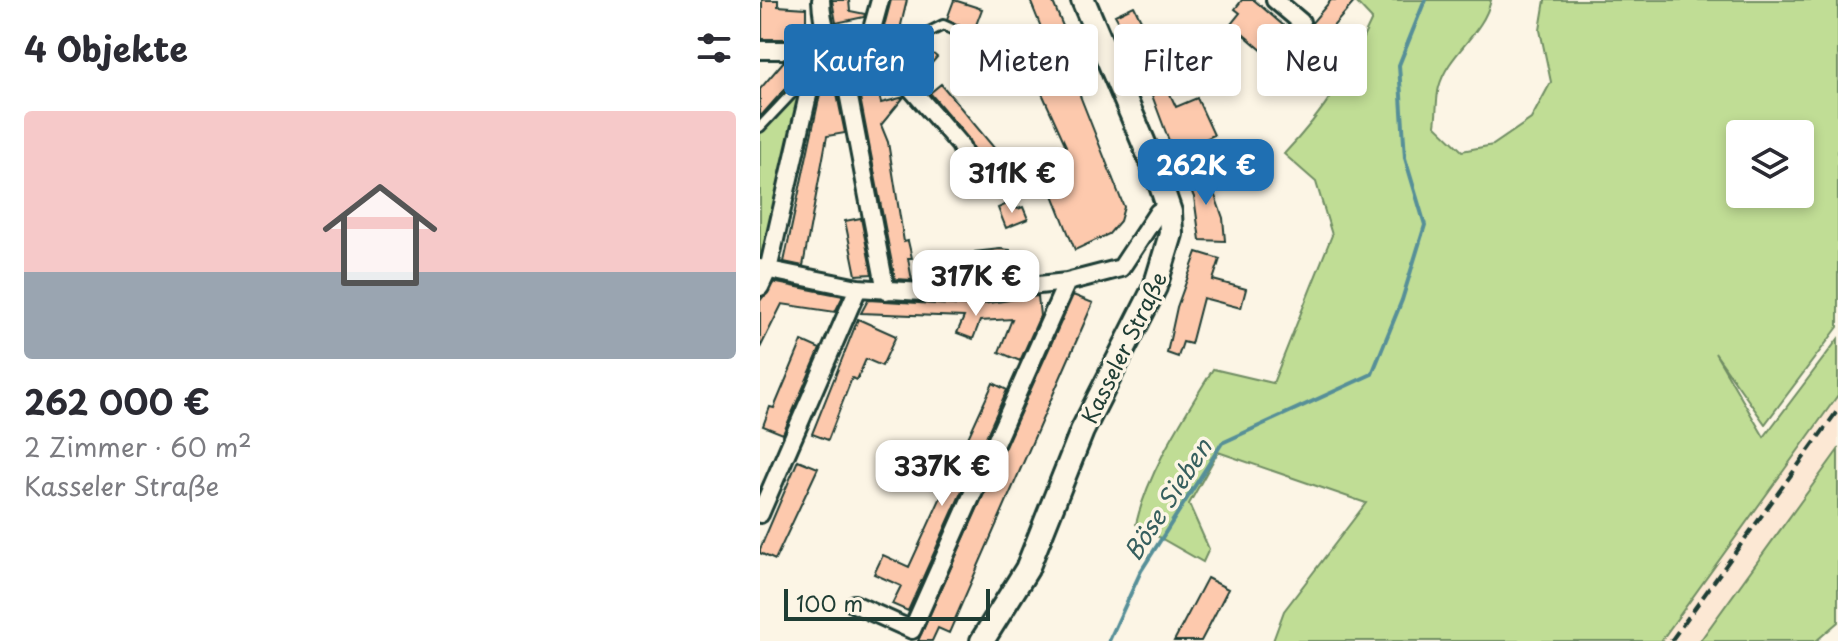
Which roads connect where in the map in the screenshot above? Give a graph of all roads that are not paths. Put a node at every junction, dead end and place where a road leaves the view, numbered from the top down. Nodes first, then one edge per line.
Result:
1 (821, 0) edge
2 (880, 0) edge
3 (1083, 0) edge
4 (1275, 0) edge
5 (1301, 22) dead end
6 (823, 24) edge
7 (873, 24) edge
8 (760, 50) edge
9 (784, 50) edge
10 (789, 96) edge
11 (807, 96) edge
12 (849, 96) edge
13 (917, 96) edge
14 (760, 127) edge
15 (964, 155) dead end
16 (1169, 207) junction
17 (764, 269) edge
18 (1067, 282) junction
19 (760, 287) edge
20 (858, 288) junction
21 (886, 291) junction
22 (760, 514) edge
23 (854, 604) dead end
24 (982, 641) edge

1 - 6 street
2 - 7 street
3 - 16 main road, Kasseler Straße
4 - 5 street
8 - 9 street
10 - 14 lane
11 - 17 street
12 - 21 street
13 - 15 street
16 - 18 street
16 - 24 main road, Kasseler Straße
17 - 19 street
17 - 20 street
18 - 21 street
18 - 23 street
20 - 21 street
20 - 22 street

